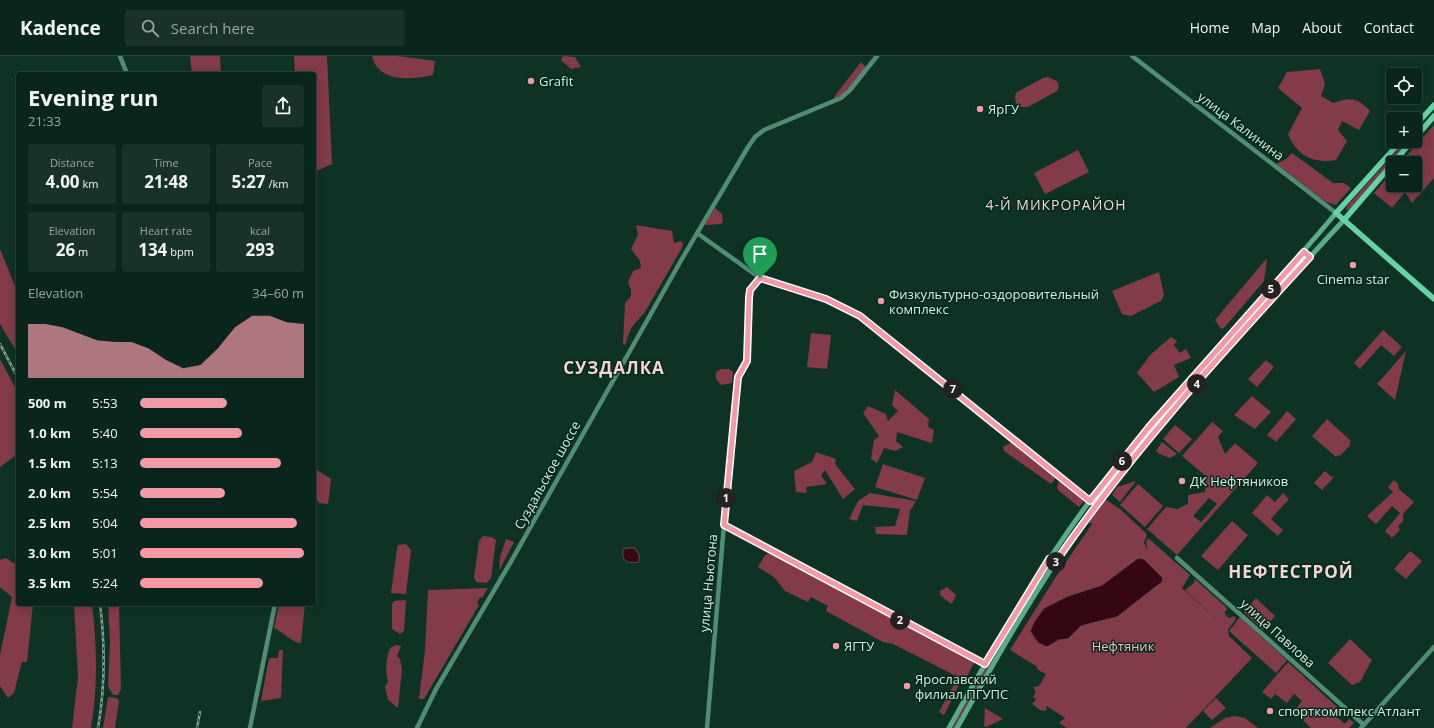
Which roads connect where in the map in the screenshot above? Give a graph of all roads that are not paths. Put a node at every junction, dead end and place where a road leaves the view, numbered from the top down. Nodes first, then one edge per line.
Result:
1 (120, 56) edge
2 (878, 56) edge
3 (1132, 56) edge
4 (126, 72) edge
5 (1434, 105) edge
6 (1434, 116) edge
7 (1422, 118) edge
8 (1422, 130) edge
9 (1396, 148) edge
10 (1406, 148) edge
11 (1336, 213) junction
12 (1344, 220) junction
13 (697, 233) junction
14 (1304, 252) junction
15 (1310, 257) junction
16 (1295, 262) junction
17 (1300, 267) junction
18 (760, 278) junction
19 (1434, 299) edge
20 (1099, 488) junction
21 (1105, 493) junction
22 (1090, 501) junction
23 (724, 525) junction
24 (1177, 558) dead end
25 (1049, 559) junction
26 (1055, 563) junction
27 (275, 606) edge
28 (1434, 646) edge
29 (985, 664) junction
30 (1363, 727) edge
31 (250, 728) edge
32 (417, 728) edge
33 (707, 728) edge
34 (949, 728) edge
35 (957, 728) edge

1 - 4 street
2 - 13 street, Суздальское шоссе
3 - 11 street, улица Калинина
5 - 7 highway
6 - 8 highway
9 - 11 highway
10 - 12 highway
11 - 12 highway
11 - 14 main road
12 - 15 main road
12 - 19 highway
13 - 18 street
13 - 32 street, Суздальское шоссе
14 - 15 main road
14 - 16 main road
15 - 17 main road
16 - 17 main road
16 - 20 main road
17 - 21 main road
18 - 22 street
18 - 23 street, улица Ньютона
20 - 21 street
20 - 22 main road
21 - 26 main road
22 - 25 main road
23 - 29 street
23 - 33 street, улица Ньютона
24 - 30 street, улица Павлова
25 - 26 main road
25 - 29 main road
26 - 35 main road
27 - 31 street
28 - 30 street
29 - 34 main road

